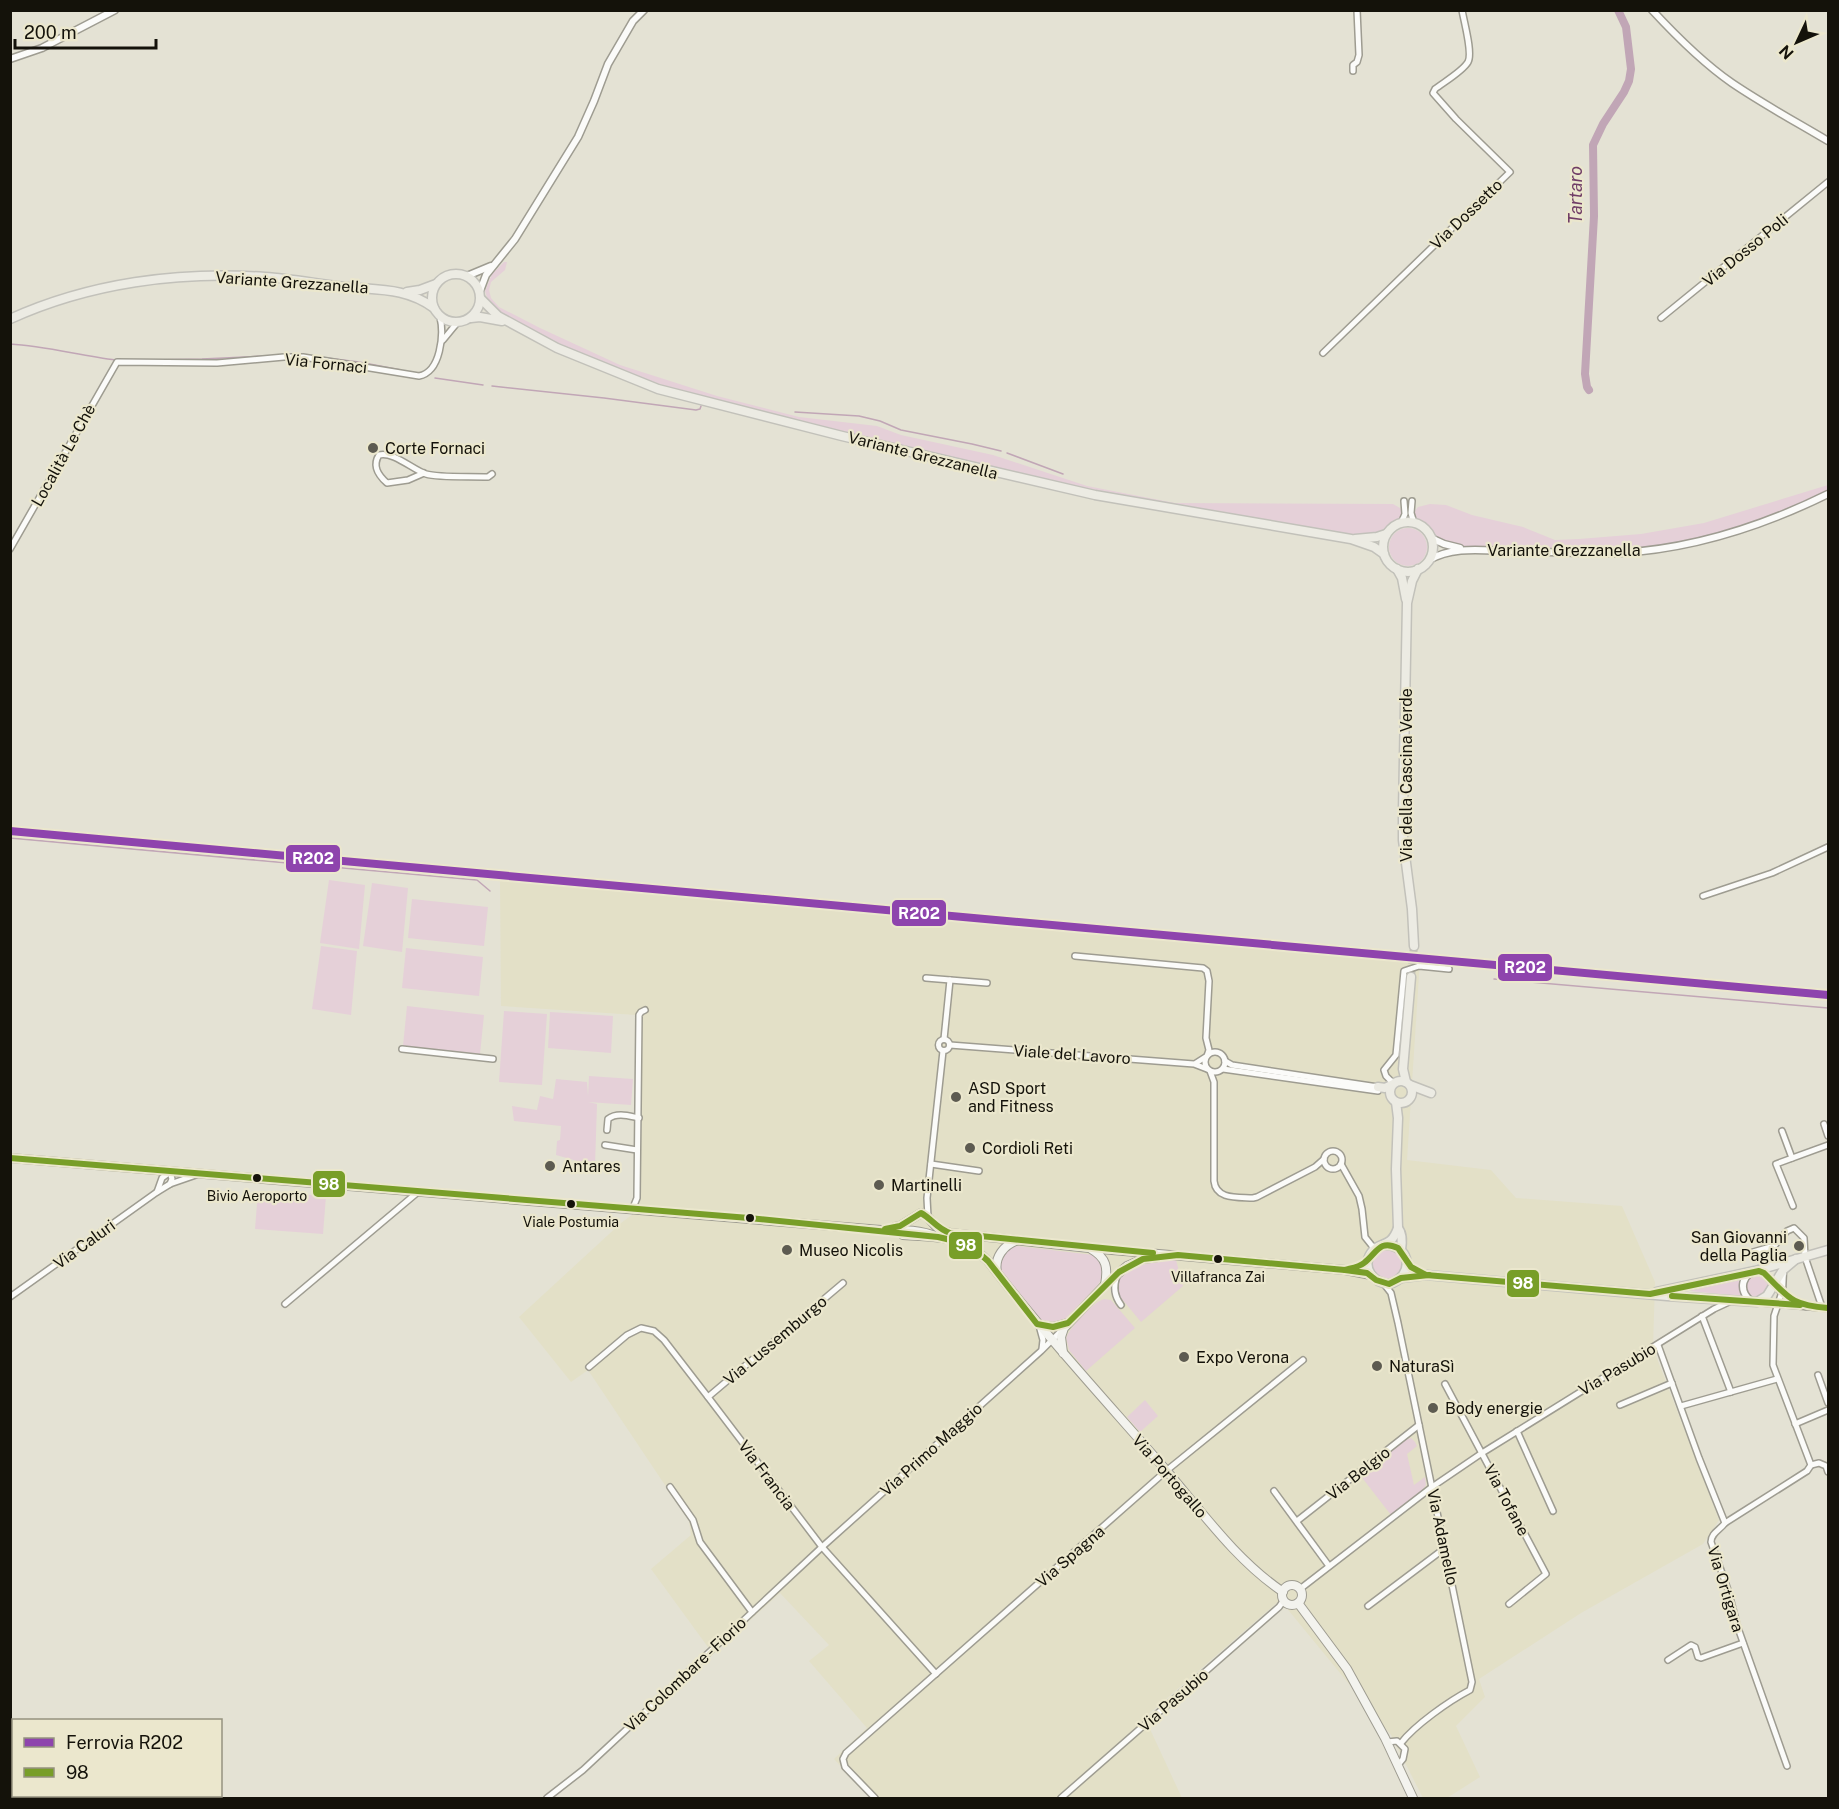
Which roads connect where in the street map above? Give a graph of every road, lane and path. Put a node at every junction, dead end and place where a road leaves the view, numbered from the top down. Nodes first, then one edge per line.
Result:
1 (115, 10) edge
2 (644, 10) edge
3 (1358, 10) edge
4 (1462, 10) edge
5 (1652, 10) edge
6 (10, 59) edge
7 (1353, 71) dead end
8 (1828, 141) edge
9 (1828, 182) edge
10 (494, 264) junction
11 (467, 276) junction
12 (436, 284) junction
13 (400, 292) junction
14 (480, 295) junction
15 (434, 308) junction
16 (440, 317) junction
17 (471, 318) junction
18 (1661, 318) dead end
19 (10, 319) edge
20 (457, 323) junction
21 (508, 323) junction
22 (442, 342) junction
23 (1323, 353) dead end
24 (117, 362) joint
25 (424, 473) junction
26 (492, 474) dead end
27 (1828, 494) edge
28 (1404, 501) dead end
29 (1412, 501) dead end
30 (1401, 523) junction
31 (1414, 523) junction
32 (1386, 534) junction
33 (1431, 538) junction
34 (1351, 539) junction
35 (10, 549) edge
36 (1469, 550) junction
37 (1384, 554) junction
38 (1429, 560) junction
39 (1397, 569) junction
40 (1418, 569) junction
41 (1407, 603) junction
42 (1828, 847) edge
43 (1703, 896) dead end
44 (1414, 946) tunnel mouth
45 (1075, 956) dead end
46 (1449, 969) dead end
47 (1411, 977) tunnel mouth
48 (926, 978) dead end
49 (950, 980) junction
50 (987, 983) dead end
51 (645, 1010) dead end
52 (944, 1039) junction
53 (1207, 1043) junction
54 (950, 1045) junction
55 (402, 1049) dead end
56 (943, 1051) junction
57 (1216, 1052) junction
58 (1207, 1056) junction
59 (493, 1059) dead end
60 (1225, 1061) junction
61 (1194, 1064) junction
62 (1209, 1070) junction
63 (1221, 1070) junction
64 (1214, 1082) junction
65 (1400, 1083) junction
66 (1378, 1089) junction
67 (1400, 1100) junction
68 (639, 1118) junction
69 (1824, 1124) dead end
70 (607, 1130) dead end
71 (1782, 1131) dead end
72 (1828, 1136) edge
73 (605, 1145) dead end
74 (1828, 1145) edge
75 (638, 1150) junction
76 (10, 1158) edge
77 (1792, 1158) junction
78 (1324, 1159) junction
79 (932, 1164) junction
80 (1328, 1166) junction
81 (1339, 1166) junction
82 (1315, 1167) junction
83 (146, 1170) junction
84 (979, 1171) dead end
85 (170, 1172) junction
86 (199, 1174) junction
87 (159, 1184) junction
88 (170, 1184) junction
89 (157, 1192) junction
90 (418, 1192) junction
91 (927, 1198) junction
92 (1793, 1206) dead end
93 (632, 1210) junction
94 (916, 1216) junction
95 (929, 1219) junction
96 (1398, 1228) junction
97 (881, 1230) junction
98 (920, 1231) junction
99 (938, 1237) junction
100 (1020, 1240) junction
101 (1382, 1246) junction
102 (1089, 1248) junction
103 (1401, 1250) junction
104 (1828, 1250) edge
105 (1753, 1252) dead end
106 (1178, 1255) junction
107 (1800, 1258) junction
108 (1368, 1259) junction
109 (1407, 1262) junction
110 (1345, 1270) junction
111 (1783, 1270) junction
112 (1755, 1271) junction
113 (1119, 1272) junction
114 (998, 1275) junction
115 (1371, 1275) junction
116 (1426, 1275) junction
117 (1401, 1279) junction
118 (843, 1283) dead end
119 (1383, 1283) junction
120 (1775, 1284) junction
121 (1105, 1285) junction
122 (1692, 1285) junction
123 (1782, 1292) junction
124 (1650, 1293) junction
125 (10, 1297) edge
126 (1697, 1298) junction
127 (1393, 1299) junction
128 (1754, 1301) junction
129 (1716, 1303) junction
130 (1779, 1303) junction
131 (285, 1304) dead end
132 (1121, 1305) dead end
133 (1806, 1306) junction
134 (1825, 1307) edge
135 (1702, 1316) junction
136 (1037, 1324) junction
137 (1066, 1325) junction
138 (1052, 1341) junction
139 (1658, 1345) junction
140 (1041, 1351) junction
141 (1063, 1354) junction
142 (1303, 1360) dead end
143 (589, 1367) dead end
144 (1818, 1375) dead end
145 (1777, 1379) junction
146 (1672, 1383) junction
147 (1445, 1384) dead end
148 (1731, 1392) junction
149 (708, 1397) junction
150 (1828, 1403) edge
151 (1620, 1406) dead end
152 (1681, 1406) junction
153 (1828, 1410) edge
154 (1795, 1424) junction
155 (1419, 1425) junction
156 (1517, 1431) junction
157 (1482, 1453) junction
158 (1811, 1465) junction
159 (1166, 1471) junction
160 (1828, 1472) edge
161 (670, 1487) dead end
162 (1432, 1487) junction
163 (1274, 1491) dead end
164 (1552, 1511) dead end
165 (1297, 1521) junction
166 (1725, 1523) junction
167 (822, 1547) junction
168 (1445, 1548) junction
169 (1329, 1566) junction
170 (1300, 1589) junction
171 (1283, 1592) junction
172 (1284, 1600) junction
173 (1298, 1603) junction
174 (1509, 1604) dead end
175 (1368, 1606) dead end
176 (752, 1612) junction
177 (1743, 1643) junction
178 (1668, 1660) dead end
179 (936, 1674) junction
180 (1387, 1742) junction
181 (1401, 1743) junction
182 (1398, 1766) junction
183 (1787, 1766) dead end
184 (547, 1798) edge
185 (875, 1798) edge
186 (1061, 1798) edge
187 (1413, 1798) edge

1 - 6 street
2 - 10 street
3 - 7 street
4 - 23 street, Via Dossetto
5 - 8 street
9 - 18 street, Via Dosso Poli
10 - 11 street
10 - 14 street
11 - 12 main road, Variante Grezzanella
11 - 14 main road, Variante Grezzanella
12 - 13 main road, Variante Grezzanella
12 - 15 main road
13 - 15 main road, Variante Grezzanella
13 - 19 main road, Variante Grezzanella
14 - 17 main road
14 - 21 main road, Variante Grezzanella
15 - 16 main road, Variante Grezzanella
16 - 20 main road
16 - 22 street, Via Fornaci
17 - 20 main road, Variante Grezzanella
17 - 21 main road, Variante Grezzanella
20 - 22 street, Via Fornaci
21 - 34 main road, Variante Grezzanella
22 - 24 street, Via Fornaci
24 - 35 street, Località Le Chè
25 - 25 street
25 - 26 street
27 - 36 street, Variante Grezzanella
28 - 30 street
29 - 31 street
30 - 31 main road
30 - 32 main road, Variante Grezzanella
31 - 33 main road, Variante Grezzanella
32 - 34 main road, Variante Grezzanella
32 - 37 main road
33 - 36 street, Variante Grezzanella
33 - 38 main road
34 - 37 main road, Variante Grezzanella
36 - 38 street, Variante Grezzanella
37 - 39 main road, Variante Grezzanella
38 - 40 main road, Variante Grezzanella
39 - 40 main road
39 - 41 main road
40 - 41 main road
41 - 44 main road, Via della Cascina Verde
42 - 43 street
45 - 53 street
46 - 65 street
47 - 65 main road
48 - 49 street
49 - 50 street
49 - 52 street
51 - 68 street
52 - 54 street
52 - 56 street
53 - 57 street
53 - 58 street
54 - 56 street
54 - 61 street, Viale del Lavoro
55 - 59 street
56 - 79 street
57 - 58 street
57 - 60 street
58 - 61 street
58 - 62 street
60 - 63 street
60 - 66 street
61 - 62 street, Viale del Lavoro
62 - 63 street
62 - 64 street
63 - 64 street
63 - 66 street
64 - 82 street
65 - 66 main road
65 - 67 main road
65 - 67 main road
65 - 67 main road
66 - 67 main road
67 - 96 main road
68 - 70 street
68 - 75 street
69 - 72 street
71 - 77 street
73 - 75 street
74 - 77 street
75 - 93 street
76 - 83 main road
77 - 92 street
78 - 80 street
78 - 81 street
78 - 82 street
79 - 84 street
79 - 91 street
80 - 81 street
80 - 82 street
81 - 101 street
83 - 85 main road
83 - 87 street
85 - 86 main road
85 - 87 street
85 - 88 street
86 - 88 street, Via Caluri
86 - 90 main road
87 - 89 street
88 - 89 street, Via Caluri
89 - 125 street, Via Caluri
90 - 93 main road
90 - 131 street
91 - 94 street
91 - 95 street
93 - 97 main road
94 - 95 main road
94 - 97 main road
94 - 98 main road
95 - 98 main road
95 - 100 main road
96 - 101 main road
96 - 103 main road
97 - 98 main road
97 - 99 main road
98 - 99 main road
99 - 114 main road
100 - 102 main road
100 - 114 main road
101 - 103 main road
101 - 108 main road
102 - 106 main road
102 - 121 main road
103 - 109 main road
104 - 107 main road
105 - 107 street
106 - 110 main road
106 - 113 main road
107 - 111 main road
107 - 112 main road
107 - 134 street
108 - 110 main road
108 - 115 main road
109 - 116 main road
109 - 117 main road
110 - 115 main road
111 - 120 main road
111 - 123 street
112 - 120 street
112 - 122 main road
112 - 128 street
113 - 121 main road
113 - 132 street
114 - 136 main road
115 - 119 main road
116 - 117 main road
116 - 124 main road
117 - 119 main road
117 - 127 street
118 - 149 street, Via Lussemburgo
119 - 127 street, Via Adamello
120 - 123 street
120 - 128 main road
121 - 137 main road, Via Primo Maggio
122 - 124 main road
122 - 126 main road
123 - 130 street
123 - 133 street
124 - 126 main road
126 - 129 main road
127 - 155 street, Via Adamello
128 - 129 main road
128 - 130 street
129 - 135 street, Via Pasubio
130 - 133 street
130 - 145 street
133 - 134 street
135 - 139 street, Via Pasubio
135 - 148 street
136 - 137 main road
136 - 138 main road, Via Portogallo
136 - 140 street
137 - 138 street, Via Primo Maggio
137 - 141 main road
138 - 140 street, Via Primo Maggio
138 - 141 main road, Via Portogallo
139 - 146 street, Via Ortigara
139 - 156 street, Via Pasubio
140 - 141 street
140 - 167 street, Via Primo Maggio
141 - 159 main road, Via Portogallo
142 - 159 street, Via Spagna
143 - 149 street, Via Francia
144 - 150 street
145 - 148 street
145 - 154 street
146 - 151 street
146 - 152 street, Via Ortigara
147 - 157 street, Via Tofane
148 - 152 street
149 - 167 street, Via Francia
152 - 166 street, Via Ortigara
153 - 154 street
154 - 158 street
155 - 162 street, Via Adamello
155 - 165 street, Via Belgio
156 - 157 street, Via Pasubio
156 - 164 street
157 - 162 street, Via Pasubio
157 - 174 street, Via Tofane
158 - 160 street
158 - 166 street
159 - 171 main road, Via Portogallo
159 - 179 street, Via Spagna
161 - 176 street
162 - 168 street, Via Adamello
162 - 169 street, Via Pasubio
163 - 165 street
165 - 169 street
166 - 177 street, Via Ortigara
167 - 176 street, Via Colombare - Fiorio
167 - 179 street, Via Francia
168 - 175 street
168 - 181 street, Via Adamello
169 - 170 street, Via Pasubio
170 - 171 main road
170 - 173 main road
171 - 172 main road
172 - 173 main road
172 - 186 street, Via Pasubio
173 - 180 main road
176 - 184 street, Via Colombare - Fiorio
177 - 178 street
177 - 183 street, Via Ortigara
179 - 185 street, Via Spagna
180 - 181 street
180 - 182 main road
181 - 182 street
182 - 187 main road

